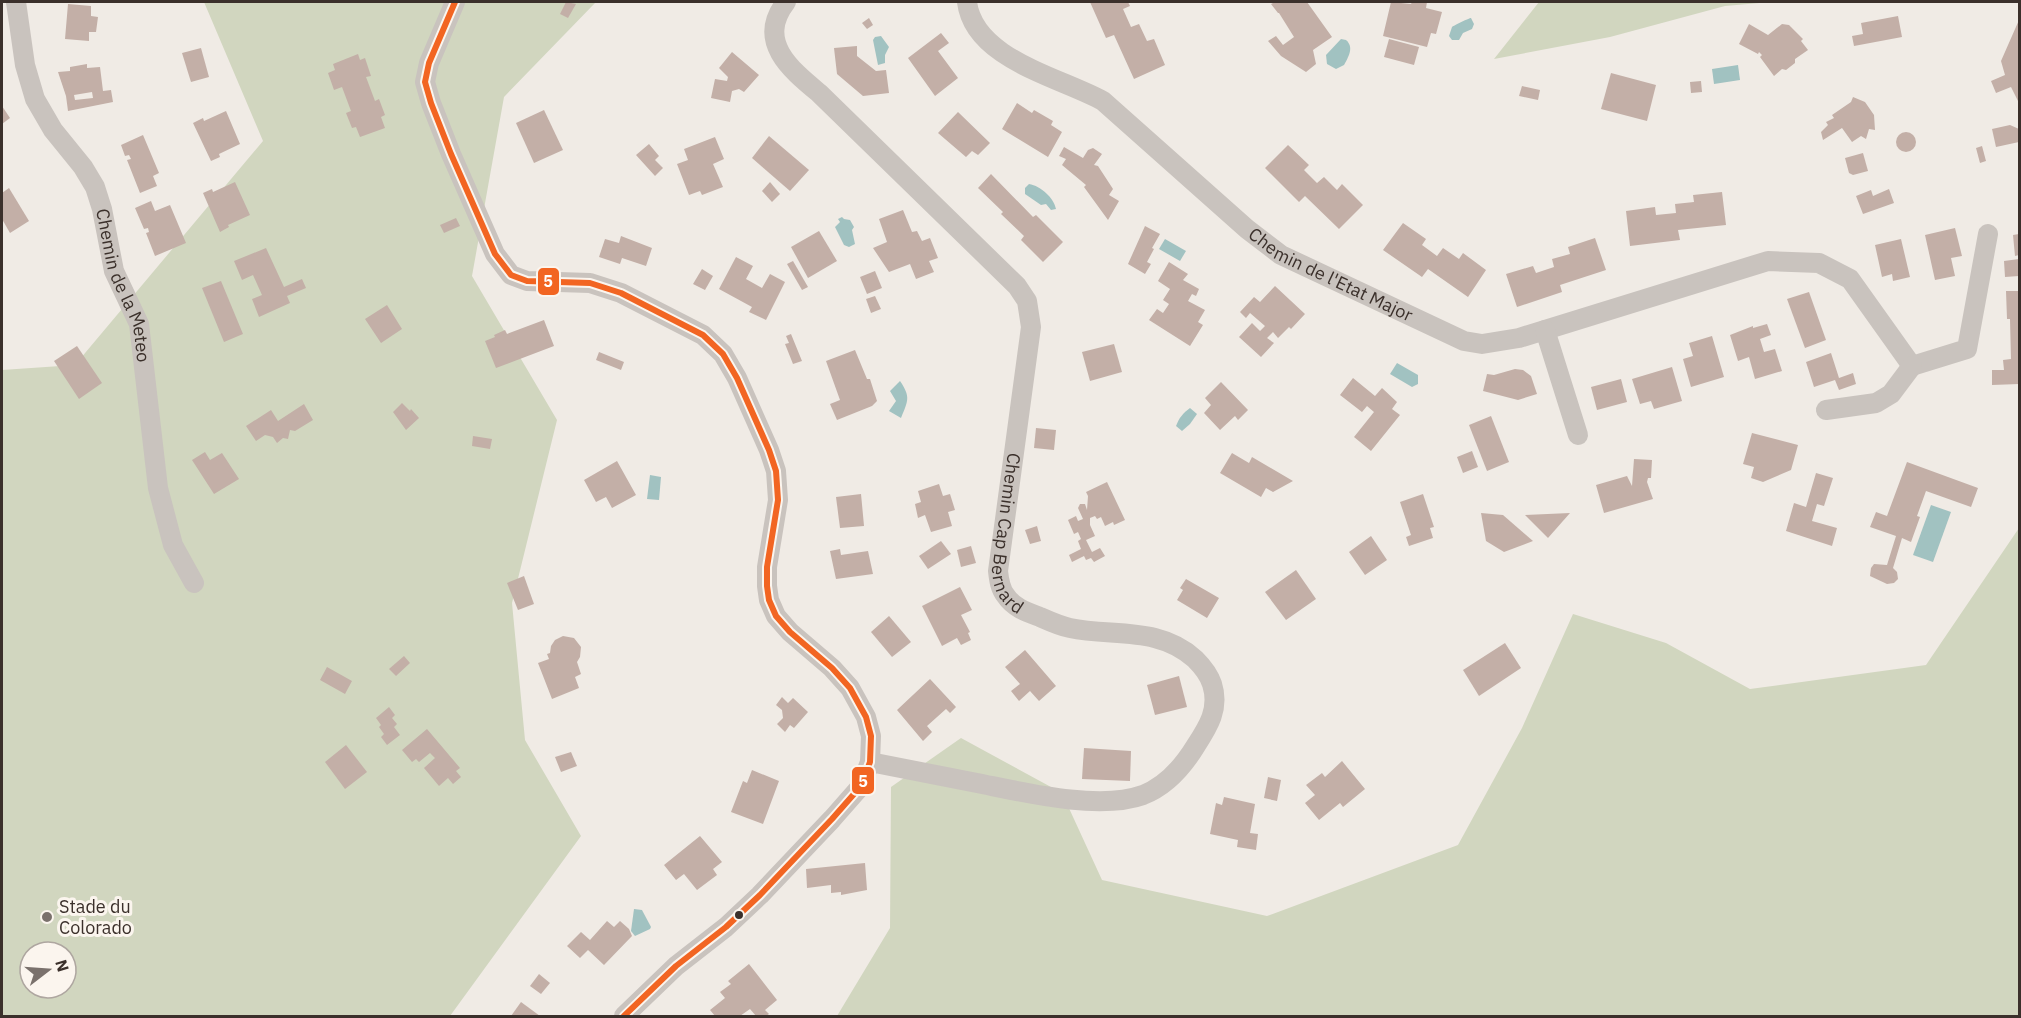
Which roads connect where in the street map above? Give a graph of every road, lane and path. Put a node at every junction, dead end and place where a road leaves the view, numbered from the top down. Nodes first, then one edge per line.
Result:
1 (16, 2) edge
2 (455, 2) edge
3 (786, 2) edge
4 (967, 2) edge
5 (1988, 234) dead end
6 (1545, 330) junction
7 (1912, 366) junction
8 (1826, 410) dead end
9 (1578, 435) dead end
10 (194, 583) dead end
11 (870, 762) junction
12 (624, 1017) edge

1 - 10 street, Chemin de la Meteo
2 - 11 street
3 - 11 street, Chemin Cap Bernard
4 - 6 street, Chemin de l'Etat Major
5 - 7 street
6 - 7 street, Chemin de l'Etat Major
6 - 9 street
7 - 8 street
11 - 12 street

